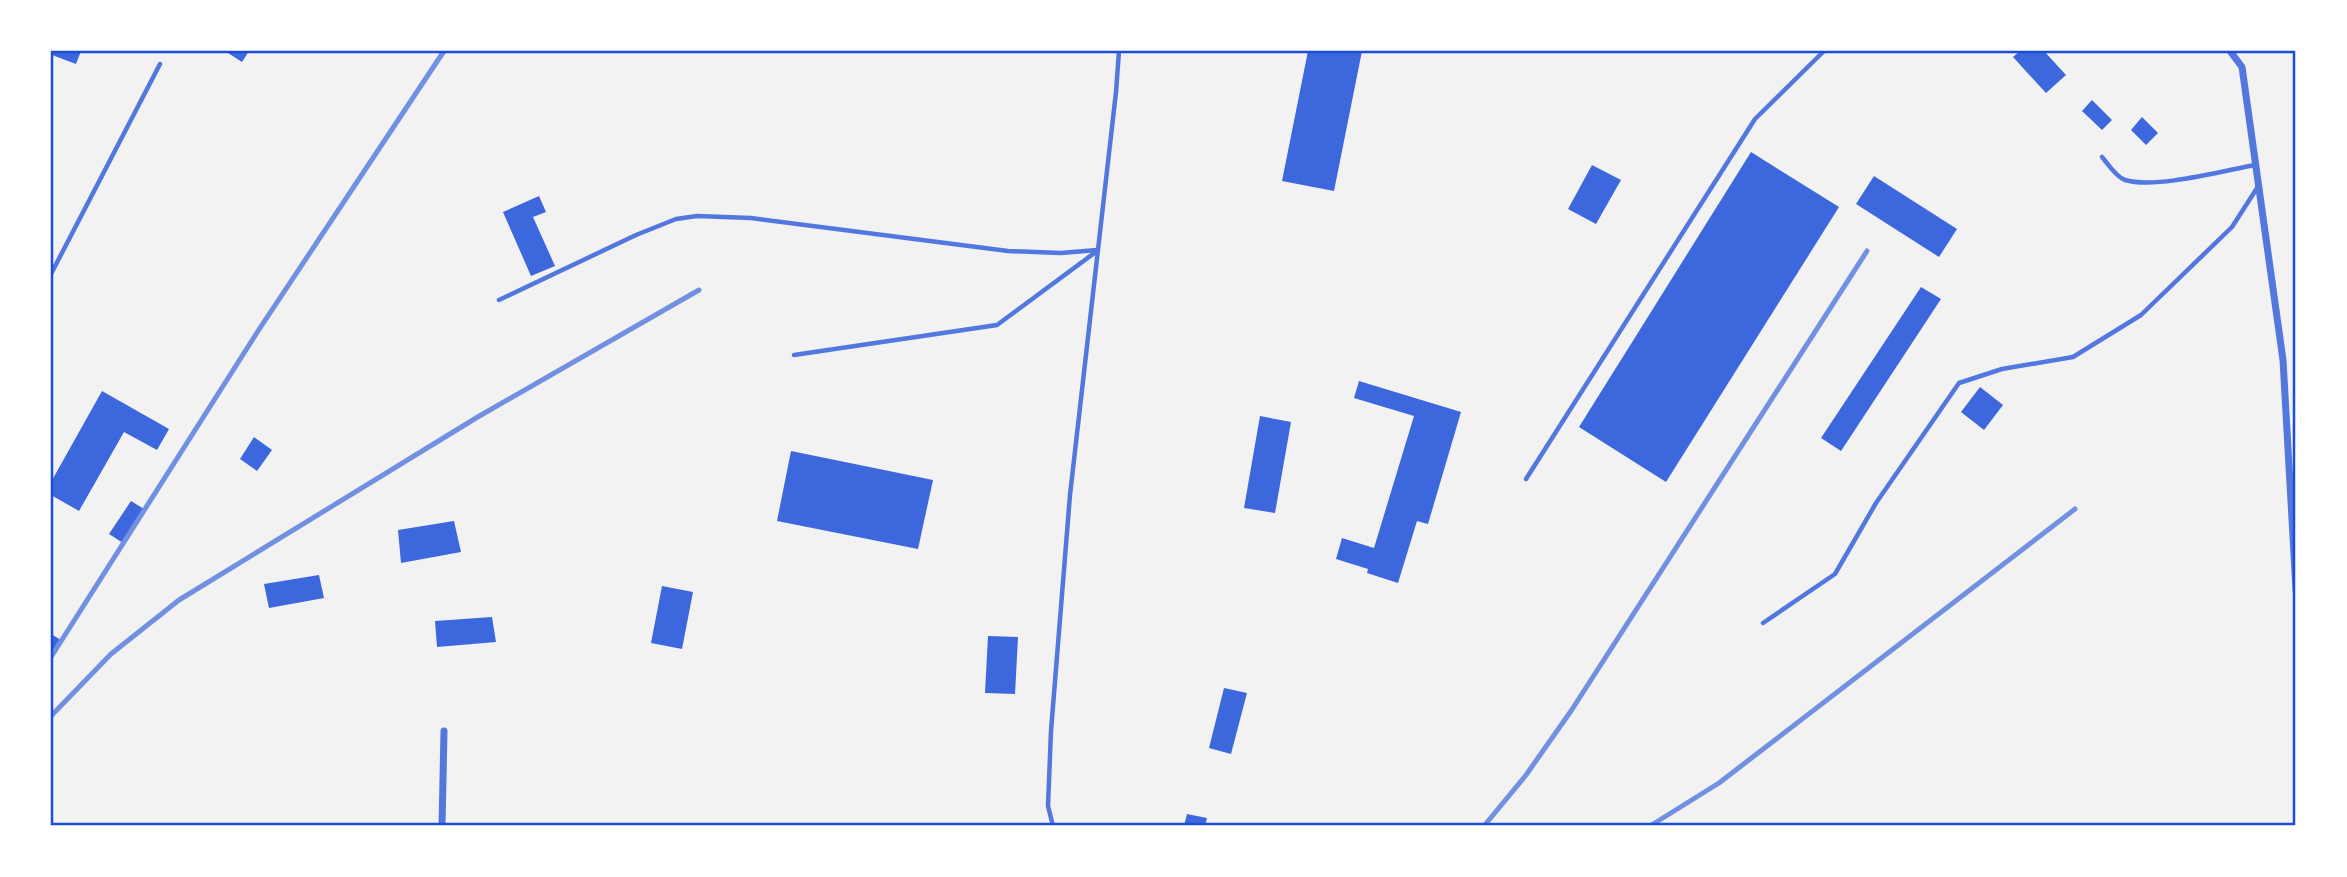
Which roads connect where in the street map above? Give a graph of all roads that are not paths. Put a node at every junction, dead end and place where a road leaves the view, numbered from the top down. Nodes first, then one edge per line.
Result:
1 (1119, 51) edge
2 (1824, 51) edge
3 (2230, 51) edge
4 (160, 64) dead end
5 (2102, 157) dead end
6 (2256, 165) junction
7 (2259, 185) junction
8 (1097, 250) junction
9 (51, 274) edge
10 (499, 300) dead end
11 (794, 355) dead end
12 (1526, 479) dead end
13 (2296, 590) edge
14 (1763, 623) dead end
15 (444, 731) dead end
16 (442, 826) edge
17 (1053, 826) edge

1 - 8 lane
2 - 12 lane
3 - 6 street
4 - 9 lane
5 - 6 lane
6 - 7 street
7 - 13 street
7 - 14 lane
8 - 10 lane
8 - 11 lane
8 - 17 lane
15 - 16 street

